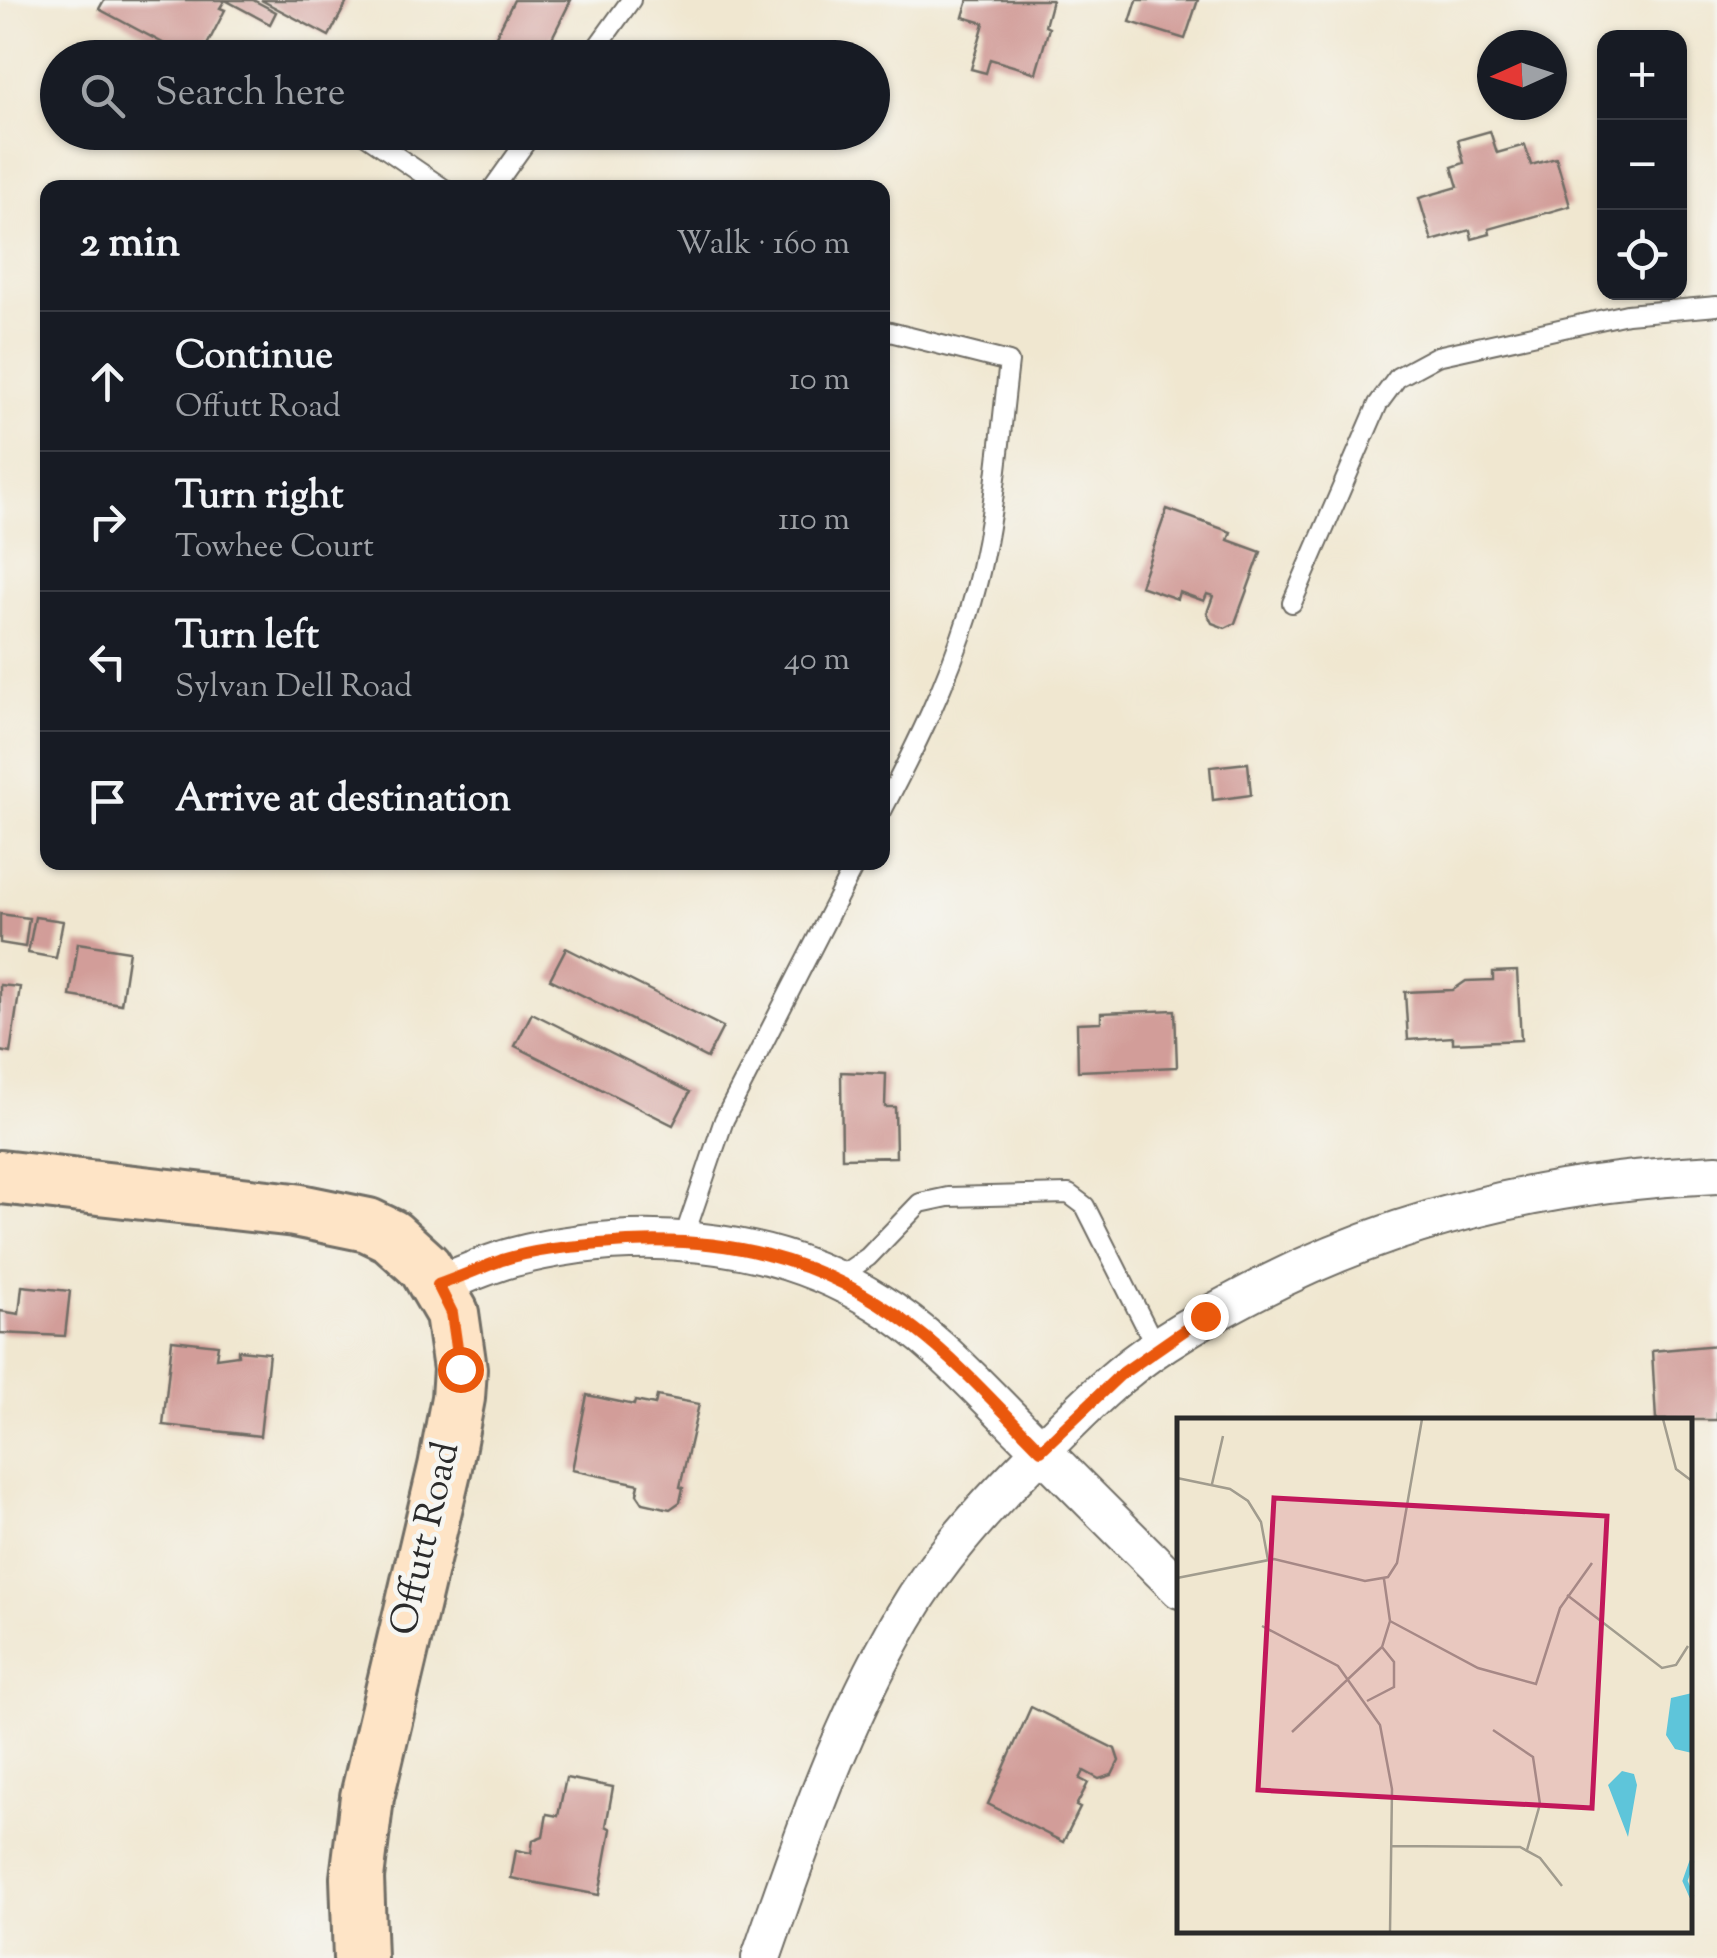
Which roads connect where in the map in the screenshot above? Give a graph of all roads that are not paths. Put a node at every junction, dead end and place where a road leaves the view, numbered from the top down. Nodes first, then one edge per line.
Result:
1 (631, 0) edge
2 (602, 40) edge
3 (388, 150) edge
4 (520, 150) edge
5 (432, 180) edge
6 (499, 180) edge
7 (1717, 306) edge
8 (890, 332) edge
9 (1292, 603) dead end
10 (890, 795) edge
11 (852, 870) edge
12 (1717, 1174) edge
13 (0, 1177) edge
14 (684, 1240) junction
15 (836, 1279) junction
16 (438, 1285) junction
17 (1157, 1349) junction
18 (1041, 1450) junction
19 (1177, 1586) edge
20 (360, 1958) edge
21 (761, 1958) edge

1 - 2 lane
3 - 5 lane
4 - 6 lane
7 - 9 lane
8 - 10 lane
11 - 14 lane
12 - 17 street
13 - 16 street, Offutt Road
14 - 15 street
14 - 16 street
15 - 17 lane
15 - 18 street
16 - 20 street, Offutt Road
17 - 18 street
18 - 19 street
18 - 21 street

